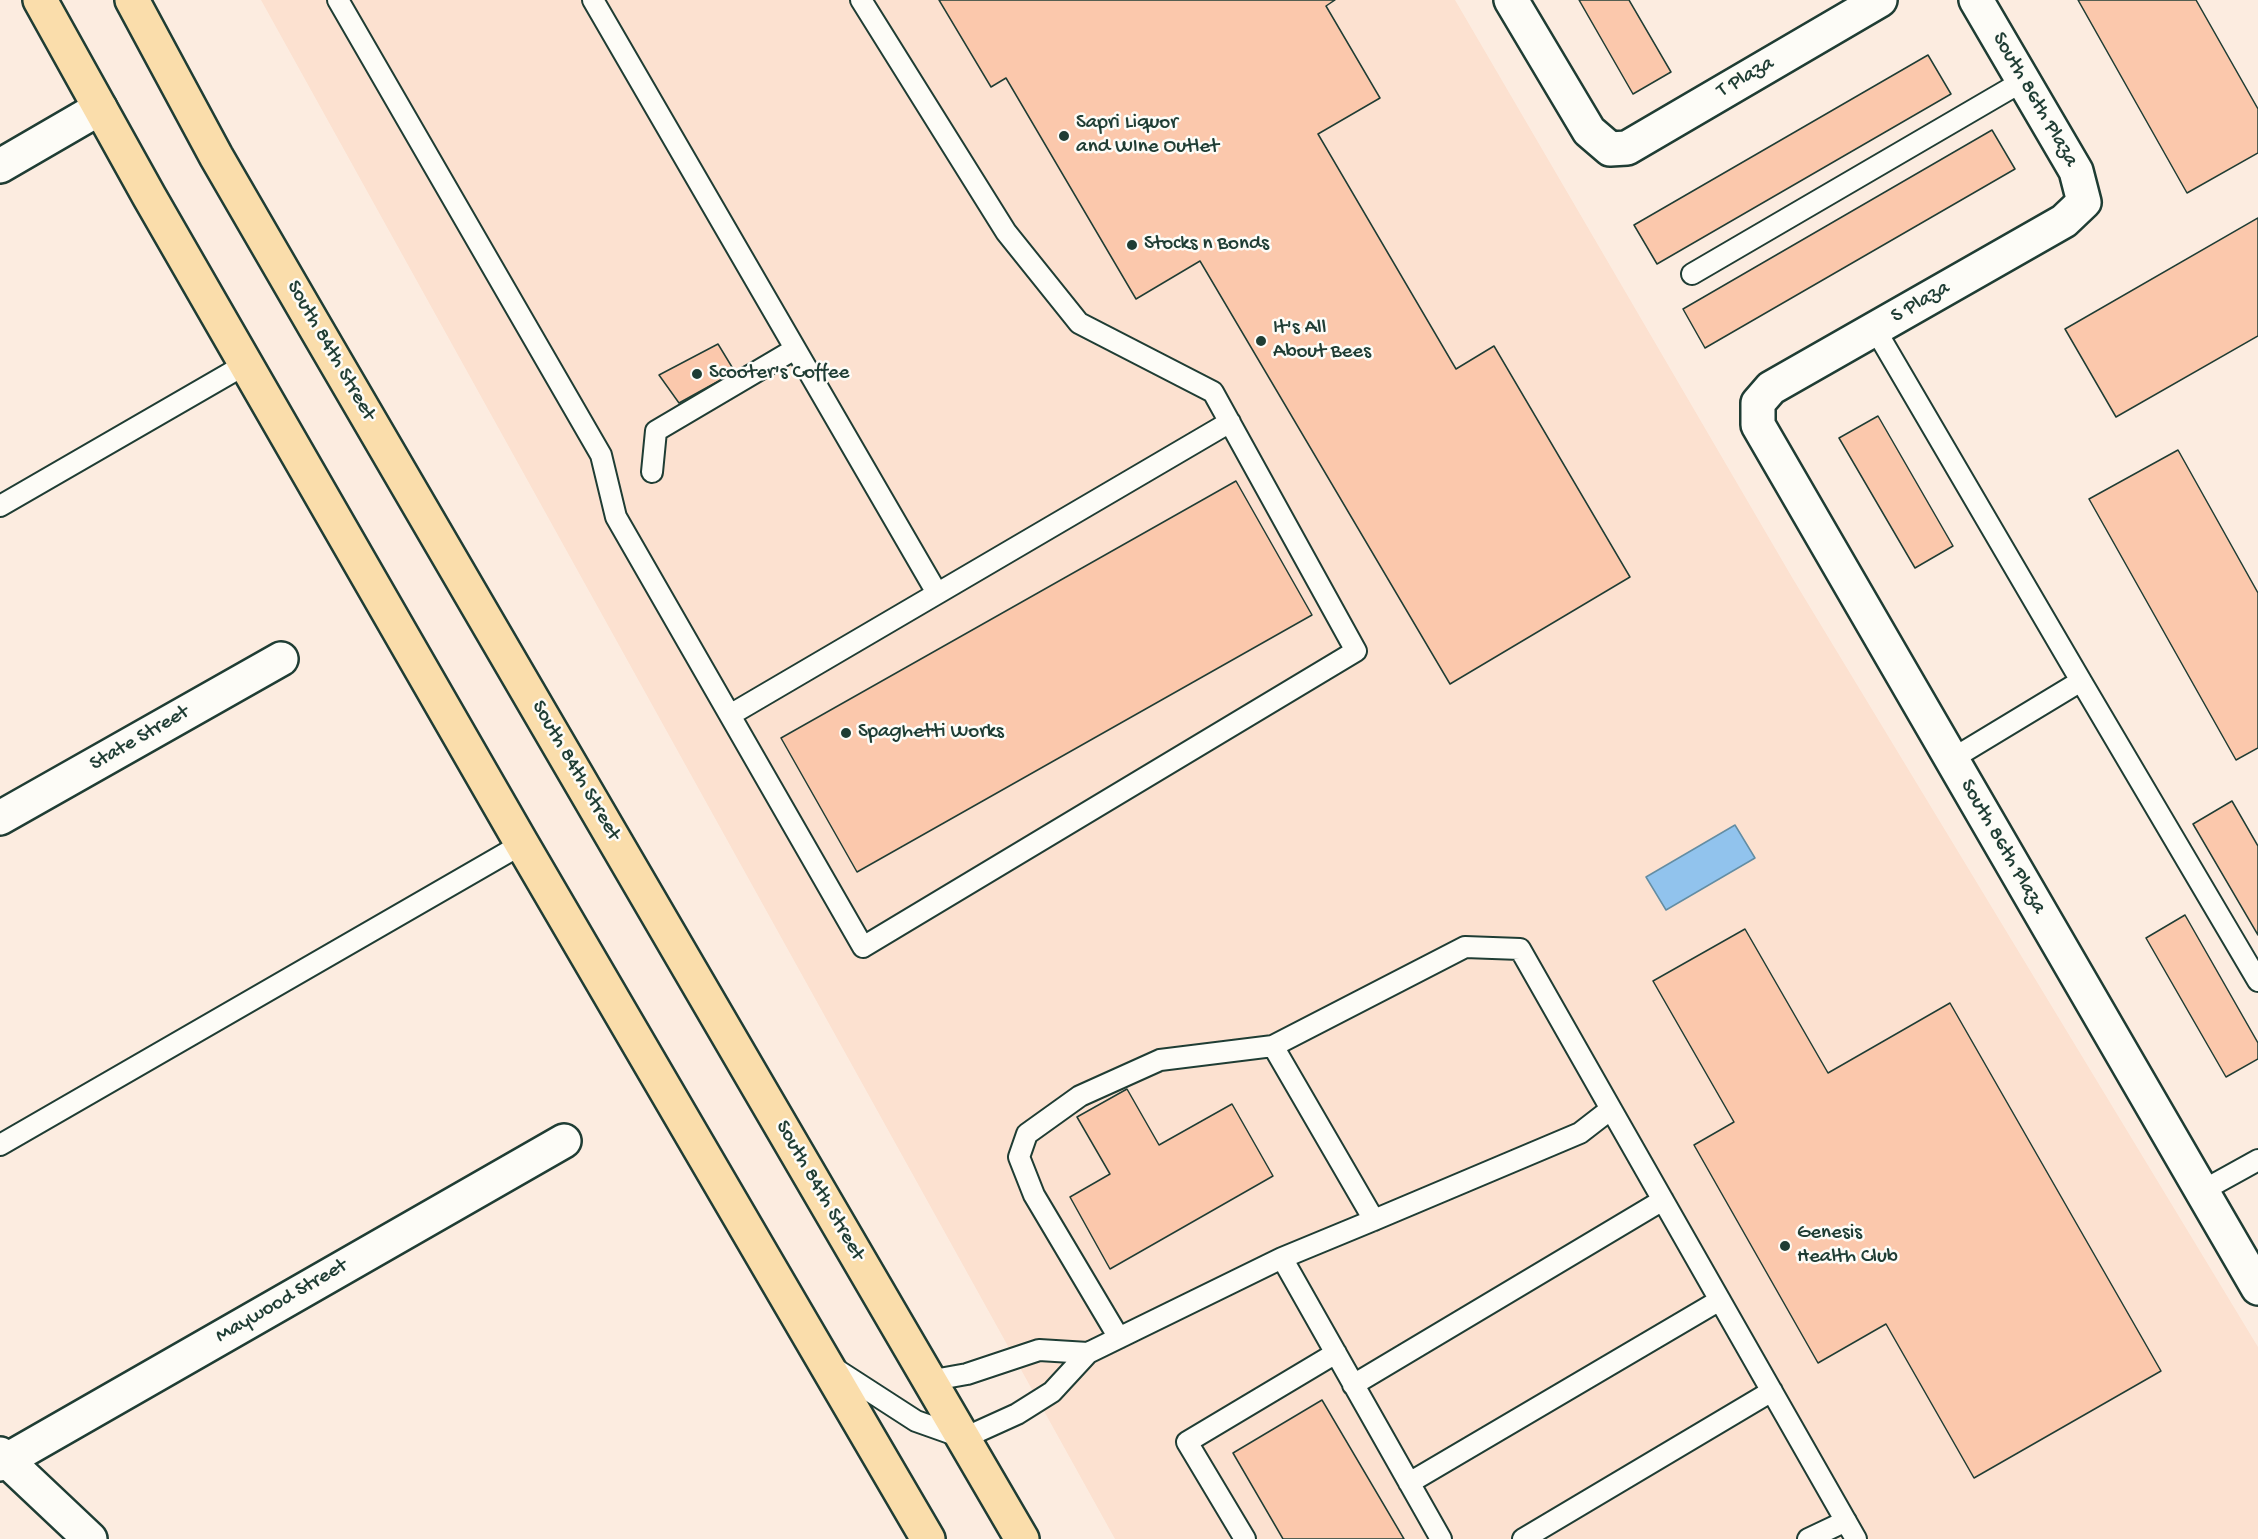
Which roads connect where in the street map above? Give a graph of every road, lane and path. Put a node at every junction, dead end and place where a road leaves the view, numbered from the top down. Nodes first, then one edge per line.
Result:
1 (40, 0) edge
2 (132, 0) edge
3 (338, 0) edge
4 (593, 0) edge
5 (861, 0) edge
6 (1511, 0) edge
7 (1880, 0) edge
8 (1976, 0) edge
9 (2023, 81) junction
10 (100, 108) junction
11 (0, 166) edge
12 (2084, 202) joint
13 (1692, 274) dead end
14 (1875, 329) junction
15 (795, 349) junction
16 (246, 364) junction
17 (1758, 403) joint
18 (1230, 422) junction
19 (652, 472) dead end
20 (0, 506) edge
21 (937, 593) junction
22 (280, 659) dead end
23 (2081, 681) junction
24 (730, 715) junction
25 (1952, 759) junction
26 (0, 818) edge
27 (522, 844) junction
28 (2258, 981) edge
29 (1273, 1046) junction
30 (1611, 1109) junction
31 (564, 1140) dead end
32 (0, 1145) edge
33 (2258, 1160) edge
34 (2202, 1191) junction
35 (1663, 1200) junction
36 (1374, 1220) junction
37 (1282, 1258) junction
38 (2258, 1288) edge
39 (1720, 1300) junction
40 (1119, 1338) junction
41 (1088, 1353) junction
42 (1335, 1353) junction
43 (824, 1361) junction
44 (928, 1382) junction
45 (1353, 1385) junction
46 (1772, 1391) junction
47 (963, 1438) junction
48 (2, 1460) edge
49 (1409, 1483) junction
50 (1846, 1521) junction
51 (90, 1539) edge
52 (928, 1539) edge
53 (1022, 1539) edge
54 (1245, 1539) edge
55 (1441, 1539) edge
56 (1523, 1539) edge
57 (1808, 1539) edge
58 (1856, 1539) edge

1 - 10 main road
2 - 44 main road, South 84th Street
3 - 24 lane
4 - 15 lane
5 - 18 lane
6 - 7 street, T Plaza
8 - 9 street, South 86th Plaza
9 - 12 street, South 86th Plaza
9 - 13 lane
10 - 11 street
10 - 16 main road
12 - 14 street, S Plaza
14 - 17 street, S Plaza
14 - 23 lane
15 - 19 lane
15 - 21 lane
16 - 20 lane
16 - 27 main road
17 - 25 street, South 86th Plaza
18 - 21 lane
18 - 24 lane
21 - 24 lane
22 - 26 street, State Street
23 - 25 lane
23 - 28 lane
25 - 34 street, South 86th Plaza
27 - 32 lane
27 - 43 main road
29 - 30 lane
29 - 36 lane
29 - 40 lane
30 - 35 lane
30 - 36 lane
31 - 48 street, Maywood Street
33 - 34 lane
34 - 38 street, South 86th Plaza
35 - 39 lane
35 - 45 lane
36 - 37 lane
37 - 40 lane
37 - 42 lane
39 - 46 lane
39 - 49 lane
40 - 41 lane
41 - 44 lane
41 - 47 lane
42 - 45 lane
42 - 54 lane
43 - 47 lane
43 - 52 main road
44 - 47 main road, South 84th Street
45 - 49 lane
46 - 50 lane
46 - 56 lane
47 - 53 main road, South 84th Street
48 - 51 street
49 - 55 lane
50 - 57 lane
50 - 58 lane

